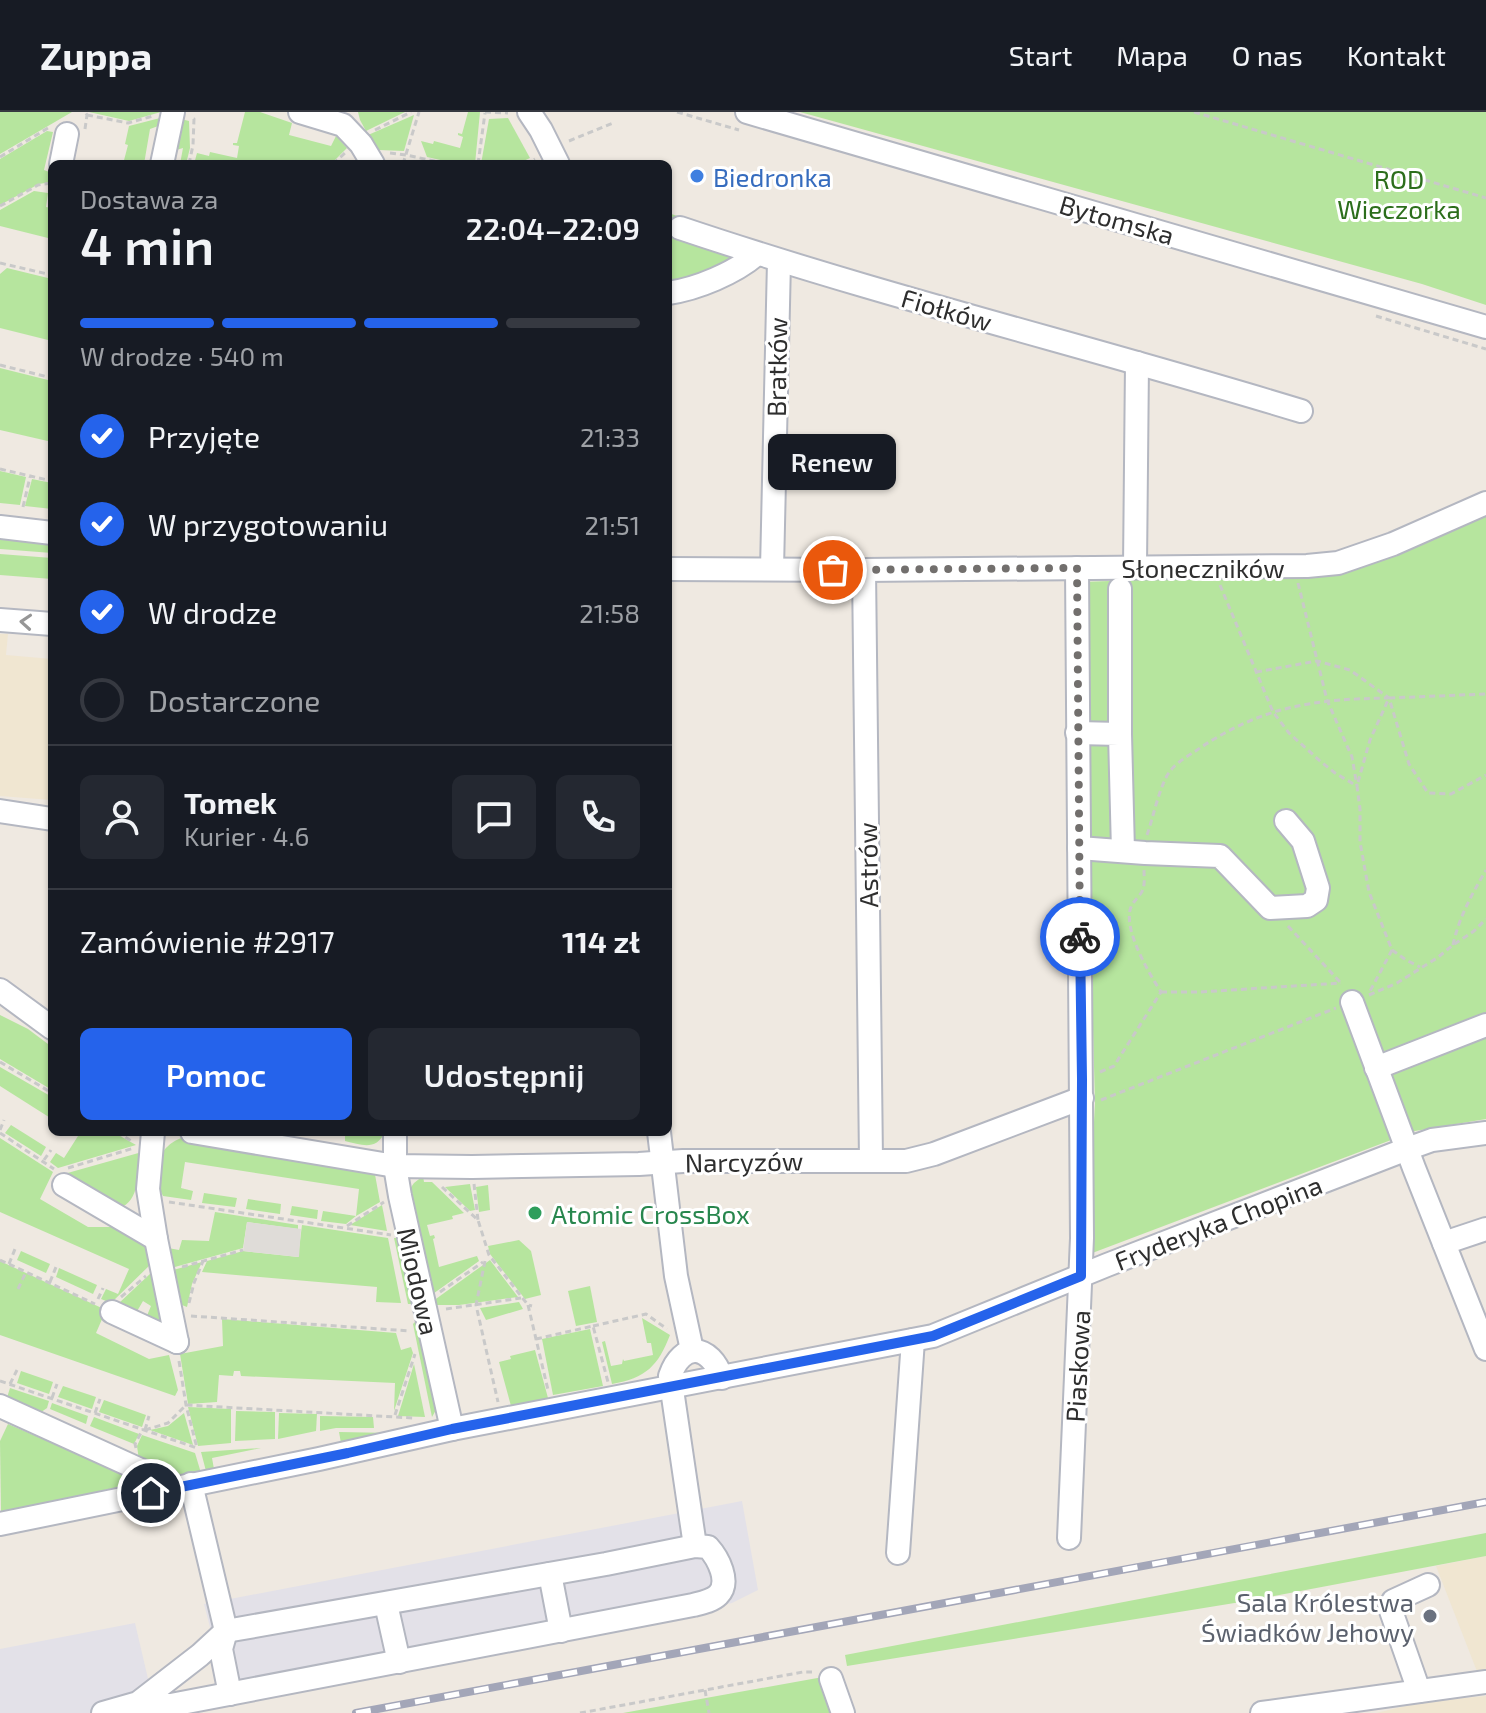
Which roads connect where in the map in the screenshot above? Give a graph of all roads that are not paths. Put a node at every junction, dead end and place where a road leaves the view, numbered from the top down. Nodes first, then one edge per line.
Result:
1 (300, 112) edge
2 (529, 112) edge
3 (747, 112) edge
4 (172, 113) edge
5 (345, 118) edge
6 (58, 131) road end
7 (560, 154) edge
8 (381, 159) edge
9 (61, 160) edge
10 (163, 160) edge
11 (680, 228) dead end
12 (757, 254) junction
13 (779, 261) junction
14 (672, 292) edge
15 (1486, 327) edge
16 (1137, 363) junction
17 (1301, 411) dead end
18 (1486, 503) edge
19 (0, 527) edge
20 (48, 533) edge
21 (1135, 567) junction
22 (1077, 568) junction
23 (672, 569) edge
24 (772, 569) junction
25 (864, 570) junction
26 (1120, 589) dead end
27 (0, 620) edge
28 (48, 624) edge
29 (1077, 733) junction
30 (1120, 734) junction
31 (0, 811) edge
32 (48, 818) edge
33 (1286, 821) dead end
34 (1079, 848) junction
35 (1134, 852) junction
36 (0, 990) edge
37 (1353, 994) road end
38 (48, 1025) edge
39 (1486, 1025) edge
40 (1376, 1068) junction
41 (1082, 1088) junction
42 (1486, 1133) edge
43 (153, 1136) edge
44 (216, 1136) edge
45 (395, 1136) edge
46 (659, 1136) edge
47 (1407, 1149) junction
48 (871, 1160) junction
49 (662, 1162) junction
50 (395, 1166) junction
51 (64, 1185) dead end
52 (1486, 1229) edge
53 (156, 1239) junction
54 (1444, 1243) junction
55 (1081, 1276) junction
56 (112, 1312) road end
57 (913, 1340) junction
58 (1486, 1349) edge
59 (692, 1350) junction
60 (722, 1378) junction
61 (671, 1387) junction
62 (0, 1406) edge
63 (452, 1429) junction
64 (181, 1486) junction
65 (0, 1524) edge
66 (1069, 1538) dead end
67 (695, 1546) junction
68 (898, 1553) dead end
69 (550, 1574) junction
70 (1428, 1585) dead end
71 (386, 1604) junction
72 (226, 1631) junction
73 (561, 1631) junction
74 (399, 1662) junction
75 (831, 1679) road end
76 (1486, 1682) edge
77 (230, 1694) junction
78 (1406, 1700) edge
79 (138, 1703) junction
80 (103, 1713) edge
81 (843, 1713) edge
82 (1262, 1713) edge

1 - 5 street
2 - 7 street
3 - 15 street, Bytomska
4 - 10 street
5 - 8 street
6 - 9 street
11 - 12 street, Fiołków
12 - 13 street, Fiołków
12 - 14 street
13 - 16 street, Fiołków
13 - 24 street, Bratków
16 - 17 street, Fiołków
16 - 21 street
18 - 21 street, Słoneczników
19 - 20 street
21 - 22 street, Słoneczników
22 - 25 street, Słoneczników
22 - 29 street, Piaskowa
23 - 24 street, Słoneczników
24 - 25 street, Słoneczników
25 - 48 street, Astrów
26 - 30 street
28 -> 27 street
29 - 30 street
29 - 34 street, Piaskowa
30 - 35 street
31 - 32 street
33 - 35 street
34 - 35 street
34 - 41 street, Piaskowa
36 - 38 street
37 - 40 street
39 - 40 street
40 - 47 street
41 - 48 street, Narcyzów
41 - 55 street, Piaskowa
42 - 47 street, Fryderyka Chopina
43 - 53 street
44 - 50 street, Narcyzów
45 - 50 street, Miodowa
46 - 49 street
47 - 54 street
47 - 55 street, Fryderyka Chopina
48 - 49 street, Narcyzów
49 - 50 street, Narcyzów
49 - 59 street
50 - 63 street, Miodowa
51 - 53 street
52 - 54 street
53 - 56 street
54 - 58 street
55 - 57 street, Fryderyka Chopina
55 - 66 street, Piaskowa
57 - 60 street, Fryderyka Chopina
57 - 68 street
59 - 60 street
59 - 61 street
60 - 61 street, Fryderyka Chopina
61 - 63 street, Fryderyka Chopina
61 - 67 street
62 - 64 street
63 - 64 street, Fryderyka Chopina
64 - 65 street, Fryderyka Chopina
64 - 72 street
67 - 69 street
67 - 73 street
69 - 71 street
69 - 73 street
70 - 78 street
71 - 72 street
71 - 74 street
72 - 77 street
72 - 79 street
73 - 74 street
74 - 77 street
75 - 81 street
76 - 78 street
77 - 79 street
78 - 82 street
79 - 80 street

